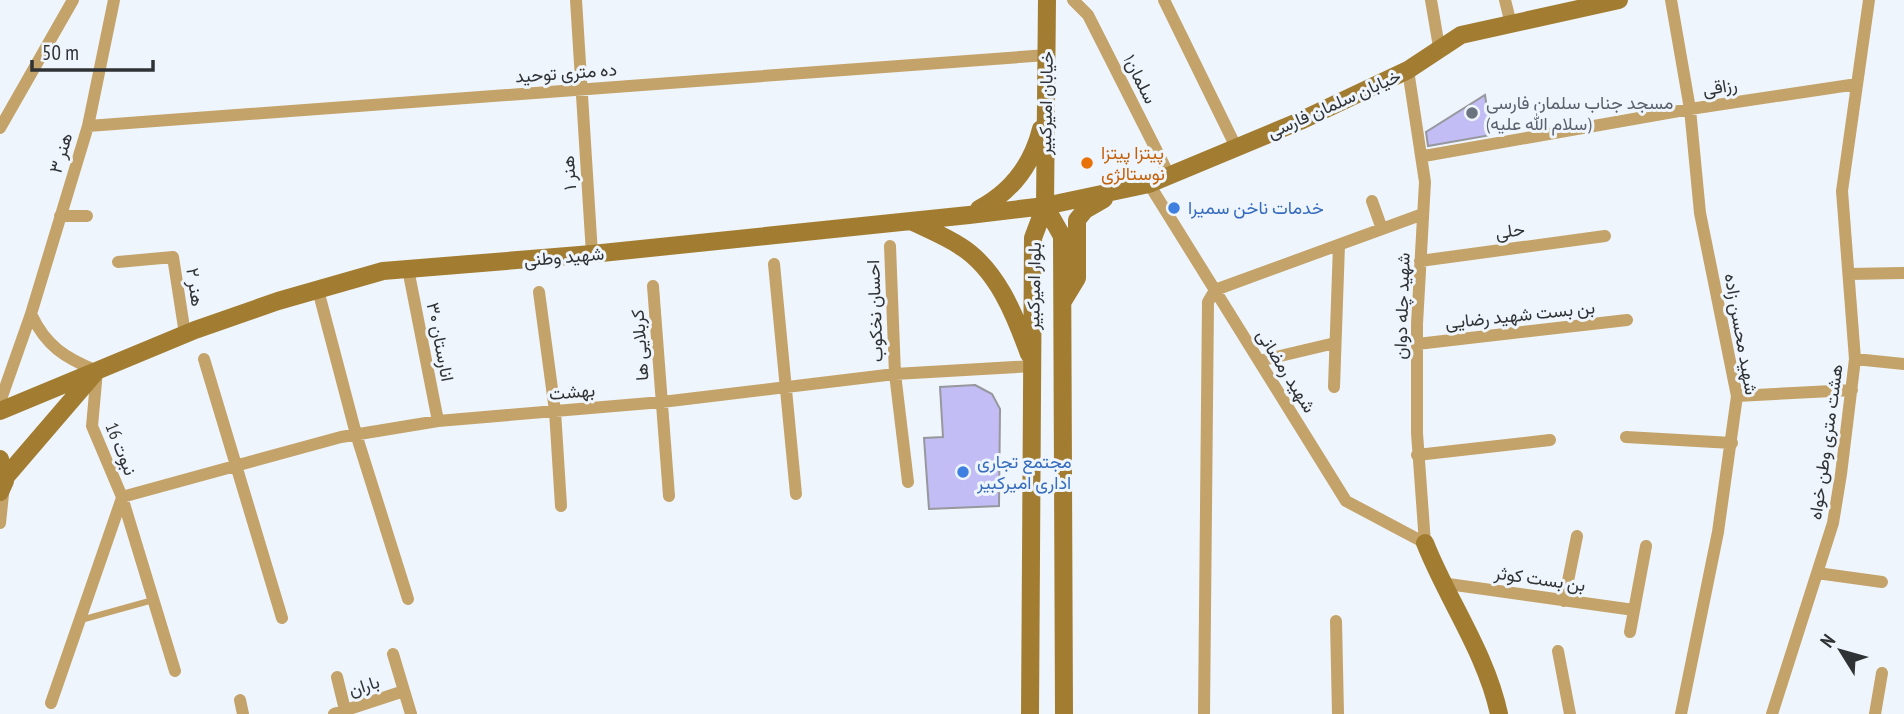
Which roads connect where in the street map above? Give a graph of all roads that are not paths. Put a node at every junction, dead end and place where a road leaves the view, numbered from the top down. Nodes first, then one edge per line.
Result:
1 (73, 0) edge
2 (114, 0) edge
3 (576, 0) edge
4 (1047, 0) edge
5 (1073, 0) edge
6 (1164, 0) edge
7 (1431, 0) edge
8 (1505, 0) edge
9 (1619, 0) edge
10 (1671, 0) edge
11 (1869, 0) edge
12 (1511, 24) junction
13 (1439, 47) junction
14 (1047, 55) junction
15 (1408, 70) junction
16 (1857, 84) junction
17 (582, 90) junction
18 (1690, 109) junction
19 (1046, 112) junction
20 (88, 126) junction
21 (0, 128) edge
22 (1236, 147) junction
23 (1424, 156) junction
24 (1170, 177) junction
25 (1149, 184) junction
26 (1116, 191) junction
27 (1372, 201) dead end
28 (1045, 206) junction
29 (1423, 214) junction
30 (969, 215) junction
31 (60, 216) junction
32 (87, 216) dead end
33 (911, 221) junction
34 (1382, 229) junction
35 (1605, 236) dead end
36 (1339, 245) junction
37 (890, 246) dead end
38 (592, 254) junction
39 (1420, 261) junction
40 (118, 262) dead end
41 (774, 264) dead end
42 (408, 269) junction
43 (1903, 273) edge
44 (1849, 274) junction
45 (653, 286) dead end
46 (318, 290) junction
47 (1215, 290) junction
48 (539, 292) dead end
49 (1063, 301) junction
50 (31, 314) junction
51 (1628, 320) dead end
52 (185, 334) junction
53 (1335, 343) junction
54 (1417, 344) junction
55 (204, 359) dead end
56 (1855, 359) junction
57 (1259, 360) junction
58 (1904, 364) edge
59 (1033, 366) junction
60 (97, 371) junction
61 (895, 373) junction
62 (783, 386) junction
63 (1334, 387) dead end
64 (1852, 390) junction
65 (1737, 396) junction
66 (0, 402) edge
67 (662, 402) junction
68 (0, 411) edge
69 (555, 411) junction
70 (438, 421) junction
71 (356, 433) junction
72 (1626, 437) dead end
73 (1550, 440) dead end
74 (1732, 443) junction
75 (1417, 455) junction
76 (0, 458) edge
77 (236, 466) junction
78 (908, 482) dead end
79 (3, 485) edge
80 (796, 494) dead end
81 (669, 496) dead end
82 (122, 497) junction
83 (561, 506) dead end
84 (0, 523) edge
85 (1577, 536) dead end
86 (1425, 543) junction
87 (1646, 546) dead end
88 (1817, 573) junction
89 (1882, 582) dead end
90 (1441, 583) junction
91 (408, 599) dead end
92 (153, 600) junction
93 (1564, 601) junction
94 (1634, 610) junction
95 (282, 618) dead end
96 (79, 620) junction
97 (1336, 621) dead end
98 (1630, 632) dead end
99 (1558, 651) dead end
100 (393, 653) dead end
101 (175, 671) dead end
102 (1882, 673) dead end
103 (337, 677) dead end
104 (404, 691) junction
105 (240, 700) dead end
106 (51, 703) dead end
107 (342, 713) edge
108 (243, 714) edge
109 (411, 714) edge
110 (1030, 714) edge
111 (1064, 714) edge
112 (1204, 714) edge
113 (1338, 714) edge
114 (1499, 714) edge
115 (1570, 714) edge
116 (1681, 714) edge
117 (1772, 714) edge
118 (1875, 714) edge

1 - 21 street
2 - 20 street, هنر ۳
3 - 17 street, هنر ۱
4 - 14 main road, خیابان امیرکبیر
5 - 24 street, سلمان۱
6 - 22 street
7 - 13 street
8 - 12 street
9 - 12 main road, خیابان سلمان فارسی
10 - 18 street, شهید محسن زاده
11 - 16 street, هشت متری وطن خواه
12 - 13 main road, خیابان سلمان فارسی
13 - 15 main road, خیابان سلمان فارسی
14 - 17 street, ده متری توحید
14 - 19 main road, خیابان امیرکبیر
15 - 22 main road, خیابان سلمان فارسی
15 - 23 street, شهید چله دوان
16 - 18 street, رزاقی
16 - 44 street, هشت متری وطن خواه
17 - 20 street, ده متری توحید
17 - 38 street, هنر ۱
18 - 23 street, رزاقی
18 - 65 street, شهید محسن زاده
19 - 28 main road, خیابان امیرکبیر
19 - 30 main road
20 - 31 street, هنر ۳
22 - 24 main road, خیابان سلمان فارسی
23 - 29 street, شهید چله دوان
24 - 25 main road, خیابان سلمان فارسی
25 - 26 main road, خیابان سلمان فارسی
25 - 47 street, شهید رمضانی
26 - 28 main road, خیابان سلمان فارسی
26 - 49 main road
27 - 34 street
28 - 30 main road, شهید وطنی
28 - 49 main road, بلوار امیرکبیر
28 - 59 main road, بلوار امیرکبیر
29 - 34 street
29 - 39 street, شهید چله دوان
30 - 33 main road, شهید وطنی
31 - 32 street
31 - 50 street, هنر ۳
33 - 38 main road, شهید وطنی
33 - 59 main road
34 - 36 street
35 - 39 street, حلی
36 - 47 street
36 - 53 street
37 - 61 street, احسان نخکوب
38 - 42 main road, شهید وطنی
39 - 54 street, شهید چله دوان
40 - 52 street, هنر ۲
41 - 62 street
42 - 46 main road, شهید وطنی
42 - 70 street, انارستان ۳۰
43 - 44 street
44 - 56 street, هشت متری وطن خواه
45 - 67 street, کربلایی ها
46 - 52 main road, شهید وطنی
46 - 71 street
47 - 57 street, شهید رمضانی
47 - 112 street
48 - 69 street
49 - 111 main road, بلوار امیرکبیر
50 - 60 street
50 - 66 street, هنر ۳
51 - 54 street, بن بست شهید رضایی
52 - 60 main road, شهید وطنی
53 - 57 street
53 - 63 street
54 - 75 street, شهید چله دوان
55 - 77 street
56 - 58 street
56 - 64 street, هشت متری وطن خواه
57 - 86 street, شهید رمضانی
59 - 61 street, بهشت
59 - 110 main road, بلوار امیرکبیر
60 - 68 main road, شهید وطنی
60 - 79 main road
60 - 82 street, نبوت 16
61 - 62 street, بهشت
61 - 78 street, احسان نخکوب
62 - 67 street, بهشت
62 - 80 street
64 - 65 street
64 - 88 street, هشت متری وطن خواه
65 - 74 street, شهید محسن زاده
67 - 69 street, بهشت
67 - 81 street, کربلایی ها
69 - 70 street, بهشت
69 - 83 street
70 - 71 street, بهشت
71 - 77 street, بهشت
71 - 91 street
72 - 74 street
73 - 75 street
74 - 116 street, شهید محسن زاده
75 - 86 street, شهید چله دوان
76 - 79 main road
77 - 82 street, بهشت
77 - 95 street
79 - 84 street
82 - 92 street, نبوت 16
82 - 96 street
85 - 93 street
86 - 90 main road
87 - 94 street
88 - 89 street
88 - 117 street, هشت متری وطن خواه
90 - 93 street, بن بست کوثر
90 - 114 main road
92 - 96 lane
92 - 101 street, نبوت 16
93 - 94 street, بن بست کوثر
94 - 98 street
96 - 106 street
97 - 113 street
99 - 115 street
100 - 104 street
102 - 118 street
103 - 107 street
104 - 107 street, باران
104 - 109 street
105 - 108 street

